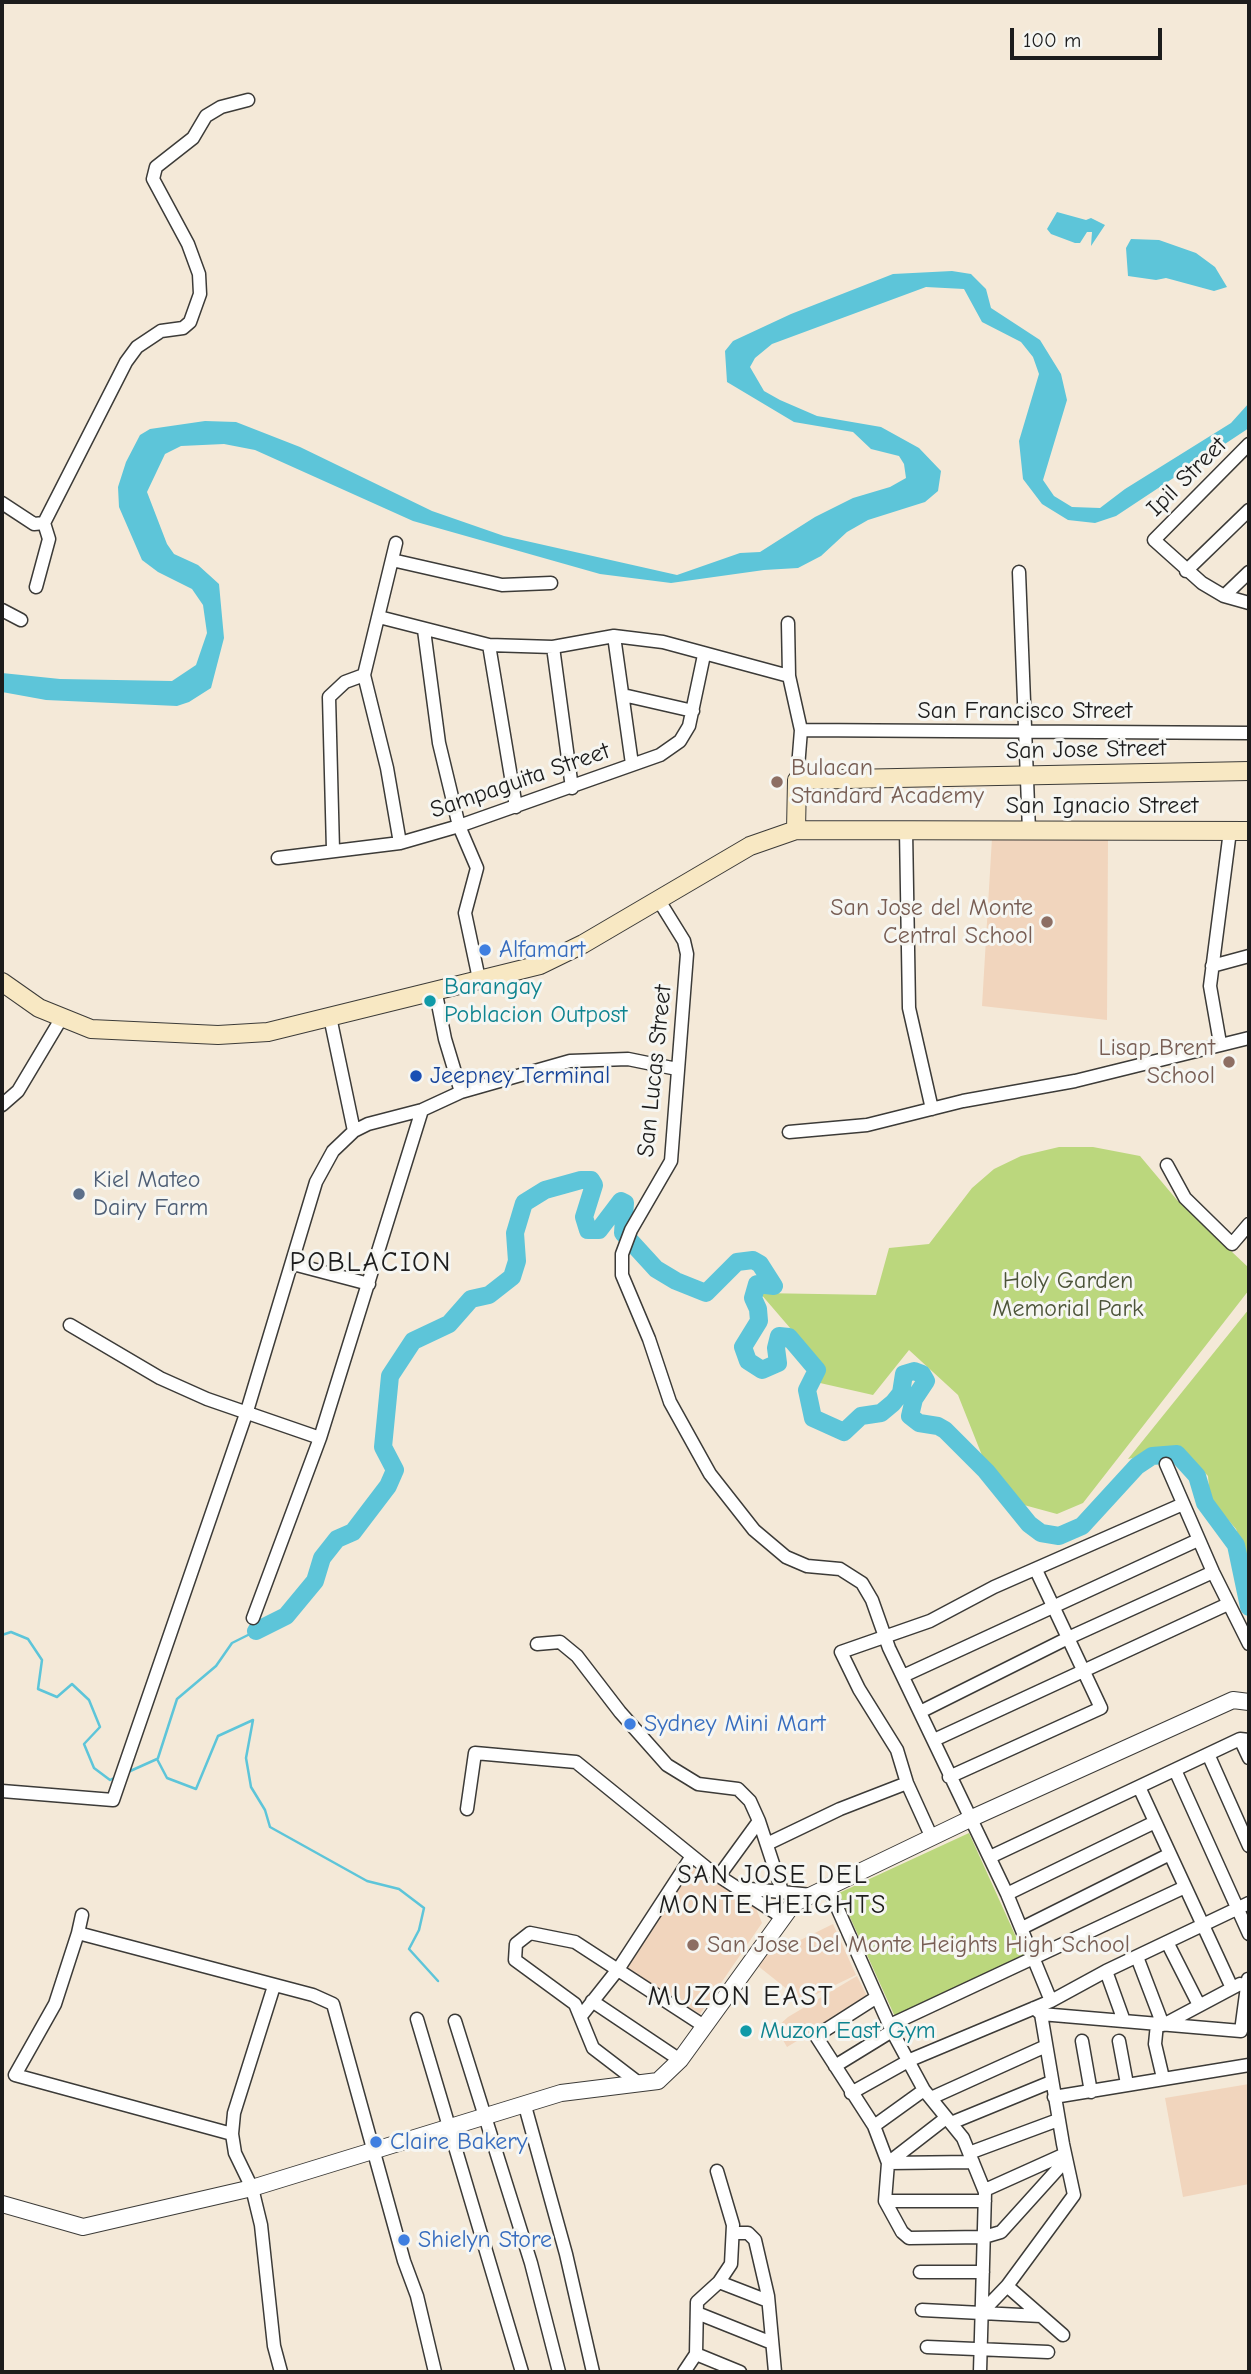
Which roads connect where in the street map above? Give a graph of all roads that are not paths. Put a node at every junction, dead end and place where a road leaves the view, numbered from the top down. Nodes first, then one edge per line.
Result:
1 (248, 100) dead end
2 (1249, 444) edge
3 (2, 503) edge
4 (1249, 510) edge
5 (44, 523) junction
6 (396, 543) dead end
7 (392, 560) junction
8 (1186, 571) junction
9 (1019, 572) dead end
10 (1249, 572) edge
11 (551, 583) dead end
12 (36, 587) dead end
13 (1224, 596) junction
14 (1249, 603) edge
15 (2, 610) edge
16 (379, 617) junction
17 (21, 620) dead end
18 (788, 624) dead end
19 (424, 630) junction
20 (614, 636) junction
21 (489, 645) junction
22 (553, 647) junction
23 (704, 655) junction
24 (364, 675) junction
25 (789, 676) junction
26 (623, 695) junction
27 (693, 710) junction
28 (800, 730) junction
29 (1027, 733) junction
30 (1249, 733) edge
31 (632, 765) junction
32 (1249, 771) edge
33 (1029, 775) junction
34 (797, 780) junction
35 (572, 788) junction
36 (516, 807) junction
37 (460, 826) junction
38 (796, 830) junction
39 (906, 830) junction
40 (1029, 831) junction
41 (1230, 831) junction
42 (1249, 831) edge
43 (400, 843) junction
44 (334, 850) junction
45 (278, 858) dead end
46 (658, 899) junction
47 (1249, 956) edge
48 (1212, 966) junction
49 (479, 979) junction
50 (2, 982) edge
51 (435, 989) junction
52 (330, 1017) junction
53 (61, 1019) junction
54 (1249, 1038) edge
55 (1220, 1043) junction
56 (677, 1069) junction
57 (461, 1092) junction
58 (2, 1105) edge
59 (932, 1109) junction
60 (422, 1110) junction
61 (354, 1131) junction
62 (789, 1132) dead end
63 (1167, 1165) dead end
64 (1249, 1224) edge
65 (293, 1264) junction
66 (369, 1284) junction
67 (70, 1325) dead end
68 (247, 1411) junction
69 (320, 1438) junction
70 (1166, 1464) dead end
71 (1183, 1504) junction
72 (1198, 1540) junction
73 (1036, 1570) junction
74 (1213, 1572) junction
75 (1228, 1604) junction
76 (1053, 1607) junction
77 (253, 1618) dead end
78 (887, 1637) junction
79 (1068, 1638) junction
80 (537, 1644) dead end
81 (1249, 1644) edge
82 (1083, 1672) junction
83 (902, 1676) junction
84 (1249, 1702) edge
85 (920, 1712) junction
86 (1245, 1739) edge
87 (934, 1740) junction
88 (1208, 1754) junction
89 (1249, 1758) edge
90 (1175, 1770) junction
91 (949, 1777) junction
92 (907, 1783) junction
93 (1139, 1787) junction
94 (2, 1791) edge
95 (467, 1809) dead end
96 (972, 1818) junction
97 (759, 1821) junction
98 (1155, 1822) junction
99 (932, 1838) junction
100 (767, 1844) junction
101 (1249, 1846) edge
102 (1170, 1854) junction
103 (692, 1856) junction
104 (990, 1857) junction
105 (719, 1876) junction
106 (828, 1887) junction
107 (1185, 1887) junction
108 (740, 1888) junction
109 (782, 1891) junction
110 (1007, 1894) junction
111 (812, 1895) junction
112 (1249, 1903) edge
113 (1236, 1909) junction
114 (82, 1915) dead end
115 (782, 1917) junction
116 (1202, 1926) junction
117 (1022, 1928) junction
118 (78, 1933) junction
119 (1249, 1934) edge
120 (1167, 1942) junction
121 (1136, 1956) junction
122 (1036, 1958) junction
123 (619, 1968) junction
124 (1106, 1971) junction
125 (1249, 1979) edge
126 (274, 1986) junction
127 (1232, 1988) junction
128 (877, 1997) junction
129 (592, 2001) junction
130 (1051, 2001) junction
131 (1199, 2006) junction
132 (1038, 2011) junction
133 (581, 2016) junction
134 (417, 2020) dead end
135 (455, 2021) dead end
136 (1124, 2021) junction
137 (1160, 2024) junction
138 (704, 2026) junction
139 (891, 2028) junction
140 (1082, 2041) dead end
141 (1119, 2041) dead end
142 (1046, 2046) junction
143 (680, 2060) junction
144 (909, 2060) junction
145 (1249, 2065) edge
146 (835, 2066) junction
147 (1163, 2078) junction
148 (1052, 2082) junction
149 (640, 2084) junction
150 (1127, 2084) junction
151 (1091, 2092) junction
152 (851, 2093) junction
153 (928, 2094) junction
154 (1054, 2097) junction
155 (525, 2106) junction
156 (486, 2116) junction
157 (1058, 2120) junction
158 (949, 2121) junction
159 (874, 2126) junction
160 (451, 2128) junction
161 (232, 2134) junction
162 (376, 2150) junction
163 (1066, 2157) junction
164 (971, 2158) junction
165 (888, 2163) junction
166 (717, 2171) dead end
167 (252, 2188) junction
168 (985, 2196) junction
169 (885, 2201) junction
170 (2, 2204) edge
171 (733, 2233) junction
172 (984, 2237) junction
173 (920, 2272) dead end
174 (983, 2272) junction
175 (719, 2282) junction
176 (1007, 2286) junction
177 (768, 2301) junction
178 (922, 2310) dead end
179 (982, 2312) junction
180 (697, 2313) junction
181 (1041, 2316) junction
182 (1063, 2335) dead end
183 (772, 2343) junction
184 (926, 2347) dead end
185 (981, 2347) junction
186 (1048, 2352) dead end
187 (696, 2354) junction
188 (281, 2372) edge
189 (435, 2372) edge
190 (522, 2372) edge
191 (559, 2372) edge
192 (591, 2372) edge
193 (684, 2372) edge
194 (740, 2372) edge
195 (775, 2372) edge
196 (979, 2372) edge

1 - 5 street
2 - 8 street, Ipil Street
3 - 5 street
4 - 8 street
5 - 12 street
6 - 7 street
7 - 11 street
7 - 16 street
8 - 13 street
9 - 29 street
10 - 13 street
13 - 14 street
15 - 17 street
16 - 19 street
16 - 24 street
18 - 25 street
19 - 21 street
19 - 37 street
20 - 22 street
20 - 23 street
20 - 26 street
21 - 22 street
21 - 36 street
22 - 35 street
23 - 25 street
23 - 27 street, Sampaguita Street
24 - 43 street
24 - 44 street
25 - 28 street
26 - 27 street
26 - 31 street
27 - 31 street, Sampaguita Street
28 - 29 street, San Francisco Street
28 - 34 street
29 - 30 street, San Francisco Street
29 - 33 street
31 - 35 street, Sampaguita Street
32 - 33 main road, San Jose Street
33 - 34 main road, San Jose Street
33 - 40 street
34 - 38 main road
35 - 36 street, Sampaguita Street
36 - 37 street, Sampaguita Street
37 - 43 street, Sampaguita Street
37 - 49 street
38 - 39 main road, San Ignacio Street
38 - 46 main road, San Ignacio Street
39 - 40 main road, San Ignacio Street
39 - 59 street
40 - 41 main road, San Ignacio Street
41 - 42 main road, San Ignacio Street
41 - 48 street
43 - 44 street, Sampaguita Street
44 - 45 street, Sampaguita Street
46 - 49 main road, San Ignacio Street
46 - 56 street, San Lucas Street
47 - 48 street
48 - 55 street
49 - 51 main road, San Ignacio Street
50 - 53 main road, San Ignacio Street
51 - 52 main road, San Ignacio Street
51 - 57 street
52 - 53 main road, San Ignacio Street
52 - 61 street
53 - 58 street
54 - 55 street
55 - 59 street
56 - 57 street
56 - 78 street, San Lucas Street
57 - 60 street
59 - 62 street
60 - 61 street
60 - 66 street
61 - 65 street
63 - 64 street
65 - 66 street
65 - 68 street
66 - 69 street
67 - 68 street
68 - 69 street
68 - 94 street
69 - 77 street
70 - 71 street
71 - 72 street
71 - 73 street
72 - 74 street
72 - 76 street
73 - 76 street
73 - 78 street
74 - 75 street
74 - 79 street
75 - 81 street
75 - 82 street
76 - 79 street
76 - 83 street
78 - 83 street, San Lucas Street
78 - 92 street
79 - 82 street
79 - 85 street
80 - 97 street
82 - 87 street
82 - 91 street
83 - 85 street, San Lucas Street
84 - 96 street
85 - 87 street, San Lucas Street
86 - 88 street
86 - 89 street
87 - 91 street, San Lucas Street
88 - 90 street
88 - 101 street
90 - 93 street
90 - 113 street
91 - 96 street, San Lucas Street
92 - 99 street
92 - 100 street
93 - 98 street
93 - 104 street
95 - 103 street
96 - 99 street
96 - 104 street, San Lucas Street
97 - 100 street
97 - 105 street
98 - 102 street
98 - 110 street
99 - 106 street
100 - 109 street
102 - 107 street
102 - 117 street
103 - 105 street
103 - 123 street
104 - 110 street, San Lucas Street
105 - 108 street
106 - 111 street
106 - 128 street
107 - 116 street
107 - 122 street
108 - 109 street
108 - 115 street
109 - 111 street
110 - 117 street, San Lucas Street
111 - 115 street
112 - 113 street
113 - 116 street
113 - 119 street
114 - 118 street
115 - 138 street
116 - 120 street
116 - 127 street
117 - 122 street, San Lucas Street
118 - 126 street
118 - 161 street
120 - 121 street
120 - 131 street
121 - 124 street
121 - 137 street
122 - 130 street, San Lucas Street
122 - 139 street
123 - 129 street
123 - 133 street
123 - 138 street
124 - 130 street
124 - 136 street
125 - 127 street
125 - 137 street
126 - 161 street
126 - 162 street
127 - 131 street
128 - 139 street
128 - 146 street
129 - 133 street
129 - 143 street
130 - 132 street
131 - 137 street
132 - 136 street
132 - 142 street
132 - 144 street
133 - 149 street
134 - 160 street
135 - 156 street
136 - 137 street
137 - 147 street
138 - 143 street
139 - 144 street
139 - 146 street
140 - 151 street
141 - 150 street
142 - 148 street
142 - 153 street
143 - 149 street
144 - 152 street
144 - 153 street
145 - 147 street
146 - 152 street
147 - 150 street
148 - 154 street
148 - 158 street
149 - 155 street
150 - 151 street
151 - 154 street
152 - 159 street
153 - 158 street
153 - 159 street
154 - 157 street
155 - 156 street
155 - 192 street
156 - 160 street
156 - 191 street
157 - 163 street
157 - 164 street
158 - 164 street
158 - 165 street
159 - 165 street
160 - 162 street
160 - 190 street
161 - 167 street
162 - 167 street
162 - 189 street
163 - 168 street
163 - 172 street
163 - 176 street
164 - 165 street
164 - 168 street
165 - 169 street
166 - 171 street
167 - 170 street
167 - 188 street
168 - 169 street
168 - 172 street
169 - 172 street
171 - 175 street
171 - 177 street
172 - 174 street
173 - 174 street
174 - 179 street
175 - 177 street
175 - 180 street
176 - 179 street
176 - 181 street
177 - 183 street
178 - 179 street
179 - 181 street
179 - 185 street
180 - 183 street
180 - 187 street
181 - 182 street
183 - 195 street
184 - 185 street
185 - 186 street
185 - 196 street
187 - 193 street
187 - 194 street

